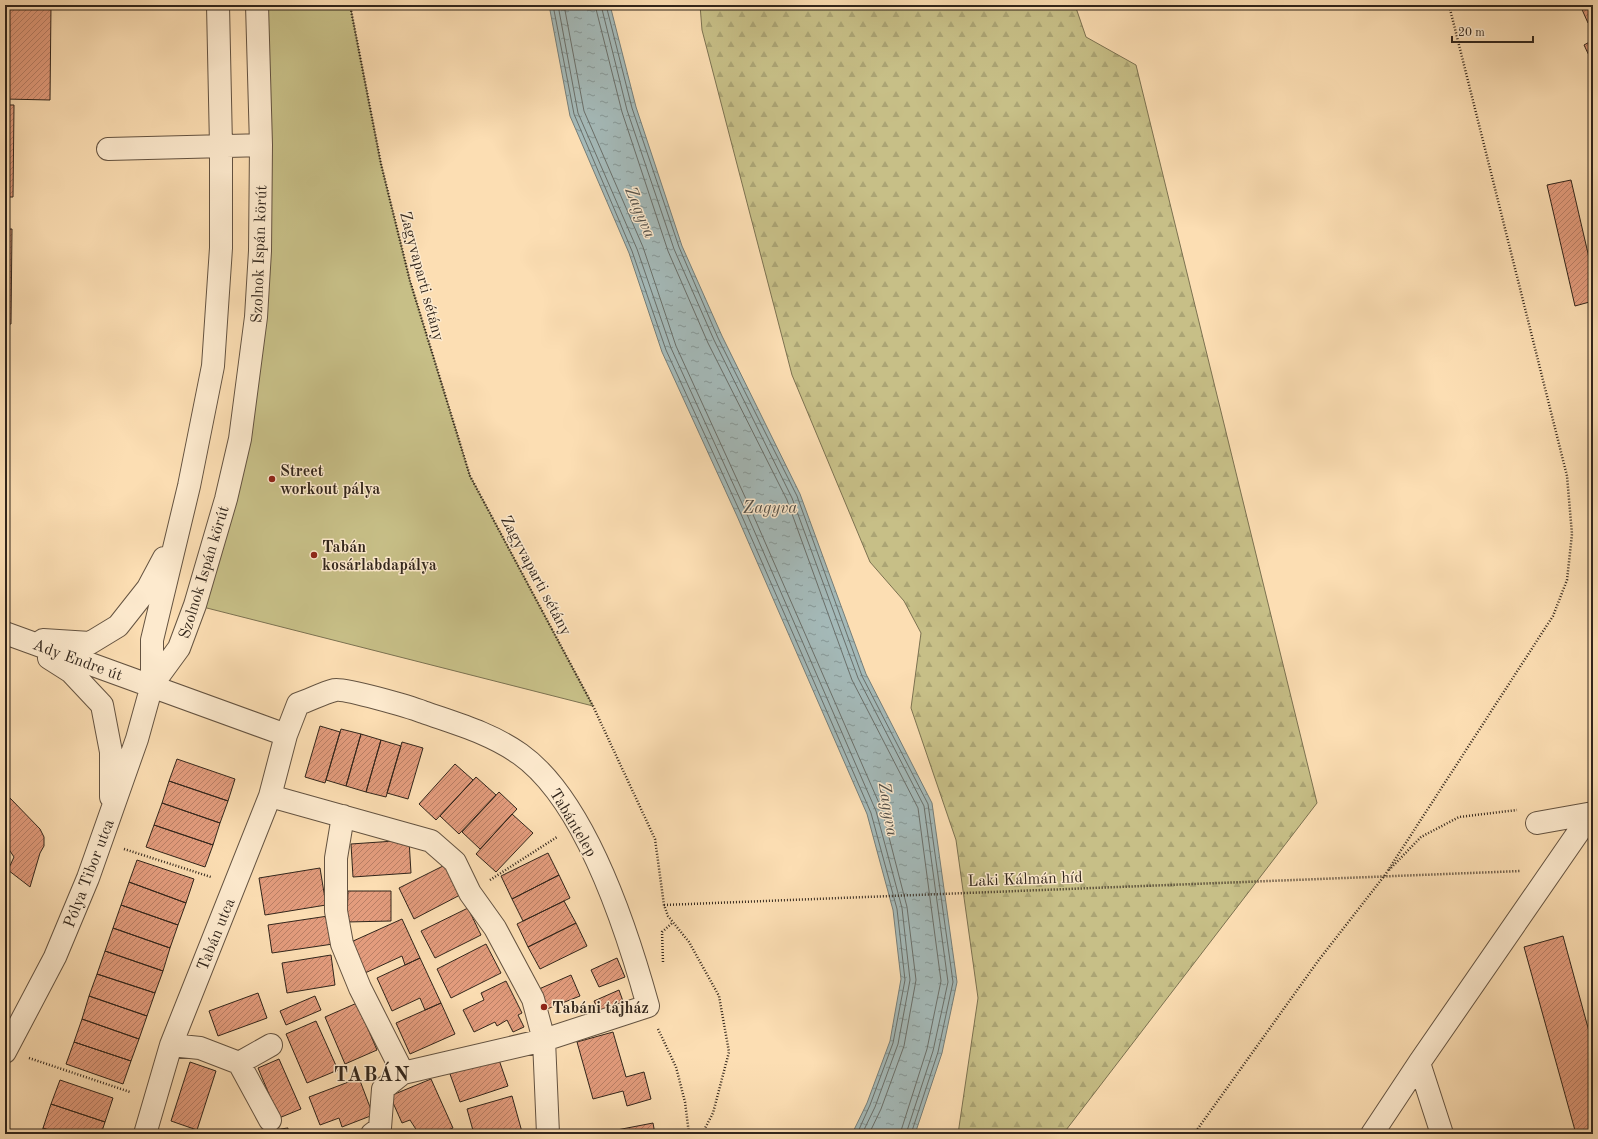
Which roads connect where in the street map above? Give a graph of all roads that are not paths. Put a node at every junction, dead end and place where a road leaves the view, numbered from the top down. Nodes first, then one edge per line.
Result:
1 (218, 5) edge
2 (257, 5) edge
3 (261, 145) junction
4 (221, 146) junction
5 (108, 149) dead end
6 (175, 537) junction
7 (12, 636) edge
8 (152, 685) junction
9 (286, 735) junction
10 (270, 796) junction
11 (111, 813) junction
12 (1592, 813) edge
13 (344, 816) junction
14 (1537, 823) road end
15 (544, 1040) junction
16 (171, 1045) junction
17 (271, 1045) dead end
18 (5, 1051) edge
19 (239, 1063) junction
20 (1419, 1063) junction
21 (403, 1073) junction
22 (270, 1120) dead end
23 (145, 1134) edge
24 (372, 1134) edge
25 (548, 1134) edge
26 (1372, 1134) edge
27 (1442, 1134) edge

1 - 4 street, Szolnok Ispán körút
2 - 3 street, Szolnok Ispán körút
3 - 4 street
3 - 8 street, Szolnok Ispán körút
4 - 5 street
4 - 6 street, Szolnok Ispán körút
6 - 7 street
6 - 8 street, Szolnok Ispán körút
7 - 8 street, Ady Endre út
7 - 11 street
8 - 9 street, Ady Endre út
8 - 11 street, Pólya Tibor utca
9 - 10 street, Tabán utca
9 - 15 street, Tabántelep
10 - 13 street
10 - 16 street, Tabán utca
11 - 18 street, Pólya Tibor utca
12 - 14 street
12 - 20 street
13 - 15 street
13 - 21 street
15 - 21 street
15 - 25 street
16 - 19 street
16 - 23 street, Tabán utca
17 - 19 street
19 - 22 street
20 - 26 street
20 - 27 street
21 - 24 street

